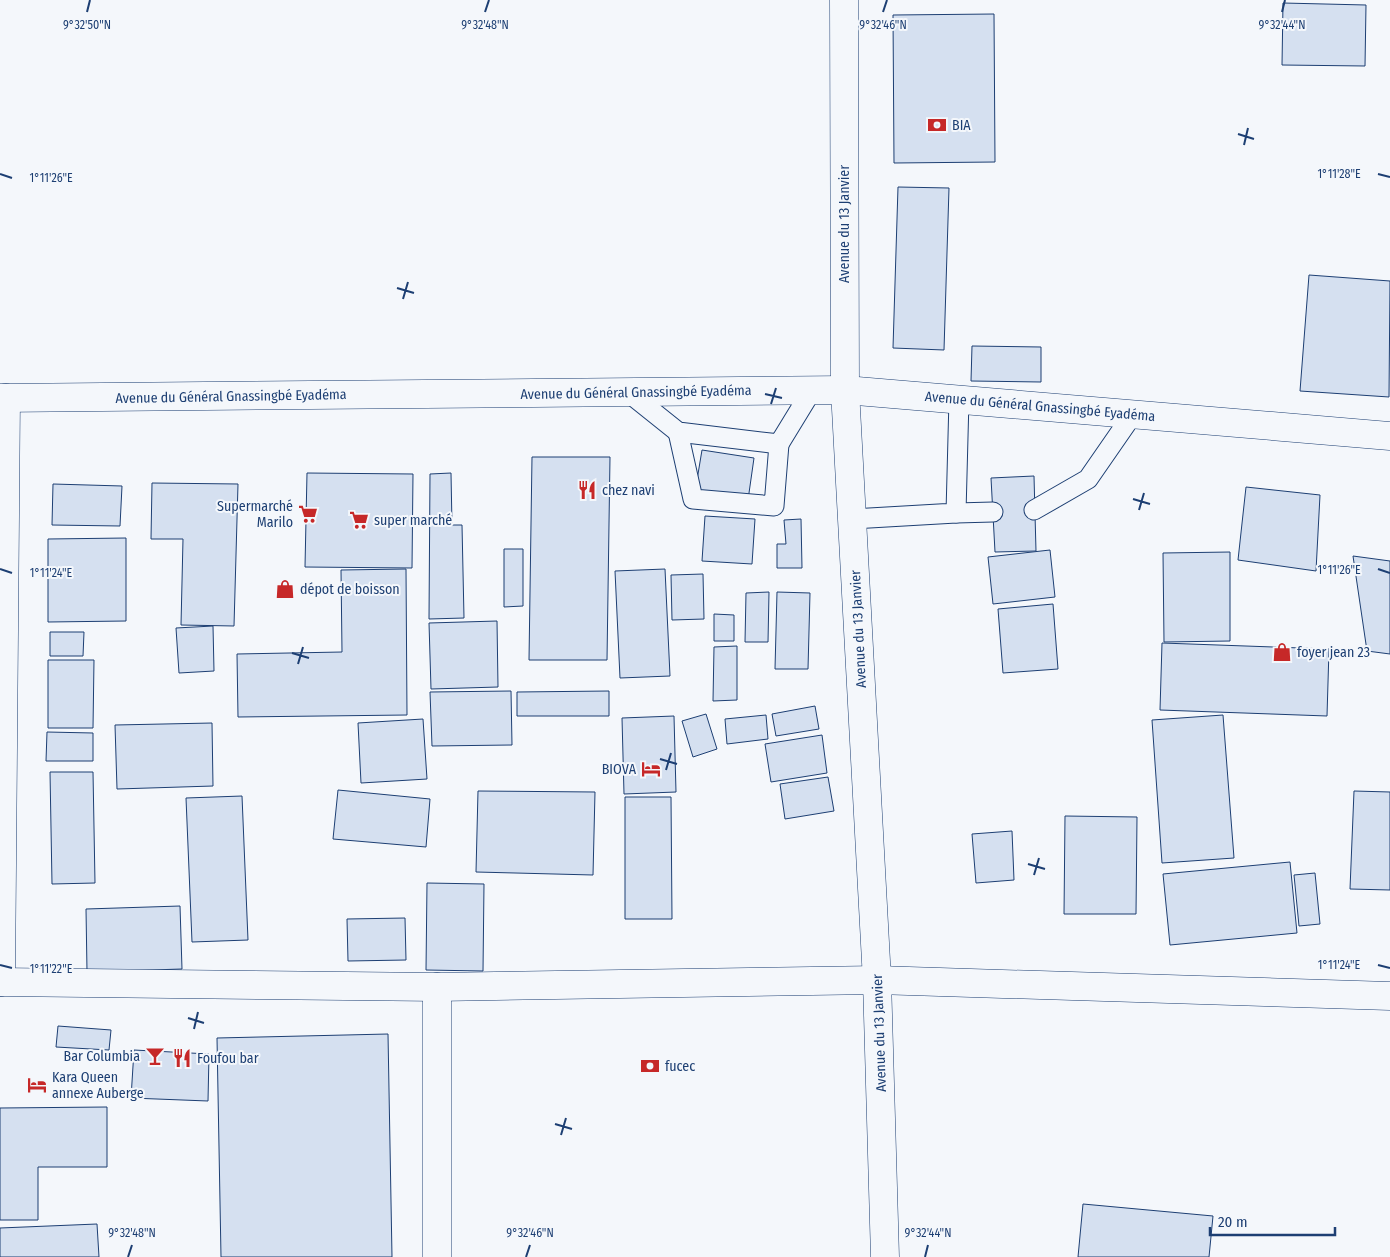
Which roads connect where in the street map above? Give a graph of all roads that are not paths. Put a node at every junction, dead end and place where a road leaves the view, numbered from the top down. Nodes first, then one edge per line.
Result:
1 (844, 0) edge
2 (812, 390) junction
3 (845, 390) junction
4 (628, 392) junction
5 (3, 398) edge
6 (959, 399) junction
7 (1133, 414) junction
8 (678, 432) junction
9 (1390, 436) edge
10 (779, 444) junction
11 (1034, 510) dead end
12 (993, 512) dead end
13 (956, 513) junction
14 (852, 518) junction
15 (2, 610) edge
16 (878, 980) junction
17 (0, 982) edge
18 (437, 987) junction
19 (1390, 996) edge
20 (437, 1257) edge
21 (885, 1257) edge

1 - 3 street, Avenue du 13 Janvier
2 - 3 street, Avenue du Général Gnassingbé Eyadéma
2 - 4 street, Avenue du Général Gnassingbé Eyadéma
2 - 10 lane
3 - 6 street, Avenue du Général Gnassingbé Eyadéma
3 - 14 street, Avenue du 13 Janvier
4 - 5 street, Avenue du Général Gnassingbé Eyadéma
4 - 8 lane
5 - 15 street
6 - 7 street, Avenue du Général Gnassingbé Eyadéma
6 - 13 lane
7 - 9 street, Avenue du Général Gnassingbé Eyadéma
7 - 11 lane
8 - 10 lane
8 - 10 lane
12 - 13 lane
13 - 14 lane
14 - 16 street, Avenue du 13 Janvier
15 - 17 street
16 - 18 street
16 - 19 street
16 - 21 street, Avenue du 13 Janvier
17 - 18 street
18 - 20 street

